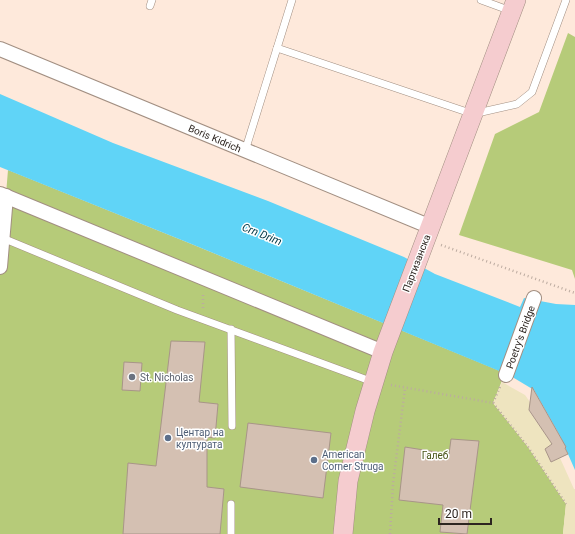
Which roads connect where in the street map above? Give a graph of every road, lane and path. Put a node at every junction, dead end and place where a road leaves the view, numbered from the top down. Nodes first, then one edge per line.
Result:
1 (292, 0) edge
2 (481, 0) edge
3 (566, 0) edge
4 (514, 5) edge
5 (277, 48) junction
6 (0, 49) edge
7 (473, 114) junction
8 (245, 151) junction
9 (3, 195) edge
10 (428, 233) junction
11 (1, 237) edge
12 (0, 267) edge
13 (204, 278) junction
14 (575, 293) edge
15 (534, 298) dead end
16 (202, 319) junction
17 (231, 329) junction
18 (383, 352) junction
19 (506, 375) joint
20 (373, 382) junction
21 (405, 388) junction
22 (493, 403) junction
23 (232, 426) dead end
24 (231, 504) dead end
25 (566, 504) dead end
26 (231, 534) edge
27 (343, 534) edge
28 (390, 534) edge

1 - 5 lane
2 - 4 lane
3 - 7 lane
4 - 7 main road, Партизанска
5 - 7 lane
5 - 8 lane
6 - 8 street, Boris Kidrich
7 - 10 main road, Партизанска
8 - 10 street, Boris Kidrich
9 - 11 street
9 - 13 street
10 - 14 path
10 - 18 main road, Партизанска
11 - 12 street
11 - 16 lane
13 - 16 path
13 - 18 street
15 - 19 street, Poetry's Bridge
16 - 17 lane
17 - 20 lane
17 - 23 lane
18 - 20 main road, Партизанска
19 - 22 path
20 - 21 path
20 - 27 main road, Партизанска
21 - 22 path
21 - 28 path
22 - 25 path
24 - 26 lane

